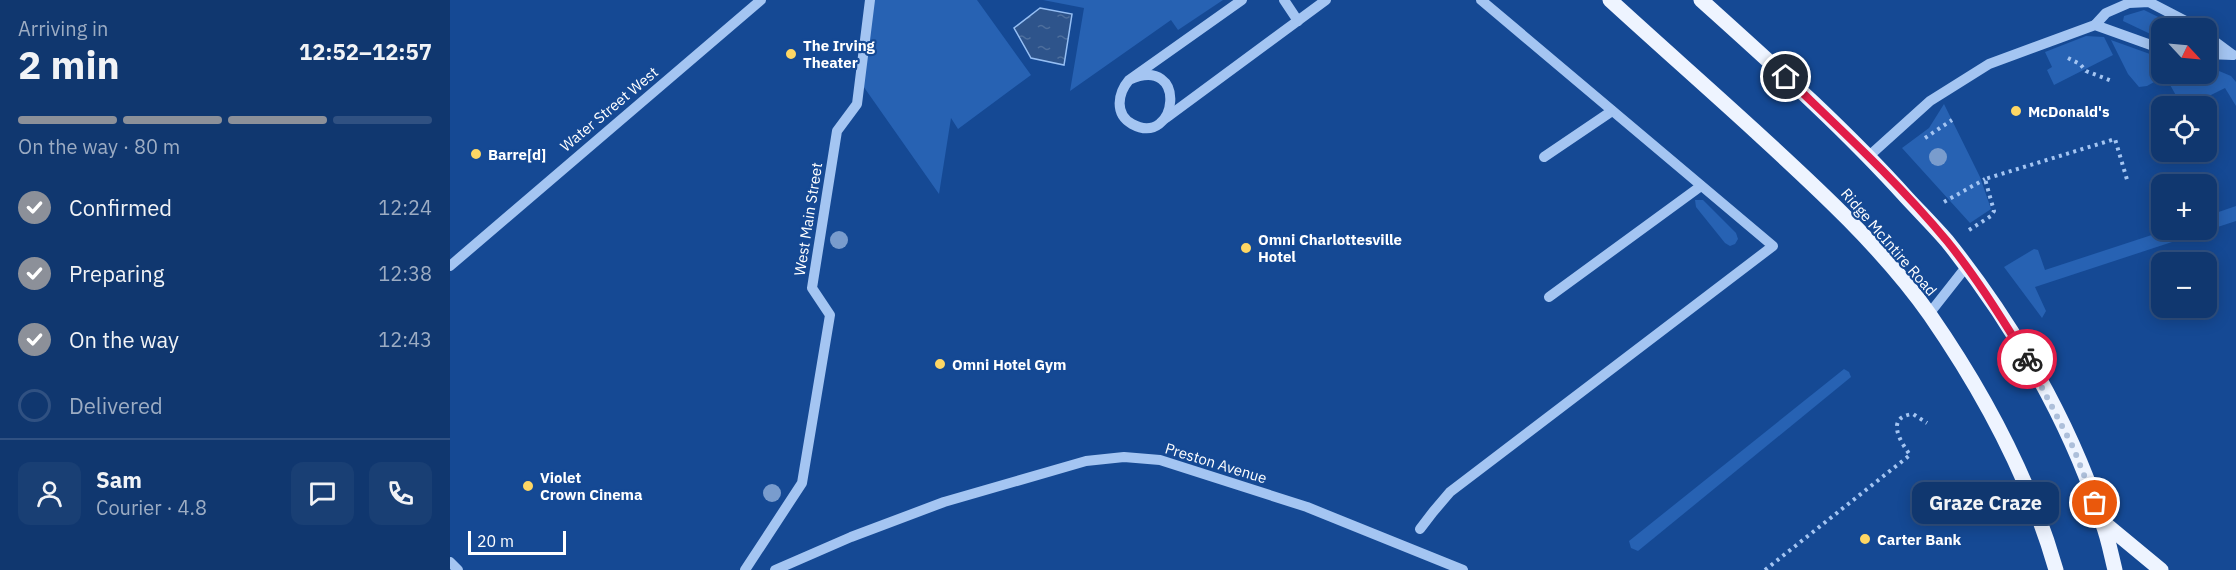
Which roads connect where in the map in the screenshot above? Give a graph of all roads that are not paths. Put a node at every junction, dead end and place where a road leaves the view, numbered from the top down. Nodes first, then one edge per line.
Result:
1 (761, 0) edge
2 (870, 0) edge
3 (1242, 0) edge
4 (1284, 0) edge
5 (1326, 0) edge
6 (1481, 0) edge
7 (1610, 0) edge
8 (1701, 0) edge
9 (2180, 18) edge
10 (1298, 21) junction
11 (2095, 25) junction
12 (2217, 43) edge
13 (2151, 45) edge
14 (2217, 55) edge
15 (2234, 56) edge
16 (1129, 80) junction
17 (1612, 111) junction
18 (1161, 122) junction
19 (1869, 156) junction
20 (1544, 157) dead end
21 (1701, 186) junction
22 (450, 266) edge
23 (1966, 267) junction
24 (1549, 297) dead end
25 (1929, 314) junction
26 (2103, 522) junction
27 (1420, 529) dead end
28 (2046, 535) junction
29 (450, 562) edge
30 (458, 570) edge
31 (746, 570) edge
32 (775, 570) edge
33 (1463, 570) edge
34 (2048, 570) edge
35 (2056, 570) edge
36 (2115, 570) edge
37 (2162, 570) edge

1 - 22 street, Water Street West
2 - 31 street, West Main Street
3 - 16 street
4 - 10 street
5 - 10 street
6 - 17 street
7 - 25 main road, Ridge McIntire Road
8 - 19 main road
9 - 11 street
10 - 18 street
11 - 13 street
11 - 19 street
12 - 15 street
14 - 15 street
16 - 18 street
16 - 18 street
17 - 20 street
17 - 21 street
19 - 23 main road
21 - 24 street
21 - 27 street
23 - 25 street
23 - 26 main road
25 - 28 main road, Ridge McIntire Road
26 - 36 main road
26 - 37 main road
28 - 34 main road
28 - 35 main road, Ridge McIntire Road
29 - 30 street
32 - 33 street, Preston Avenue

